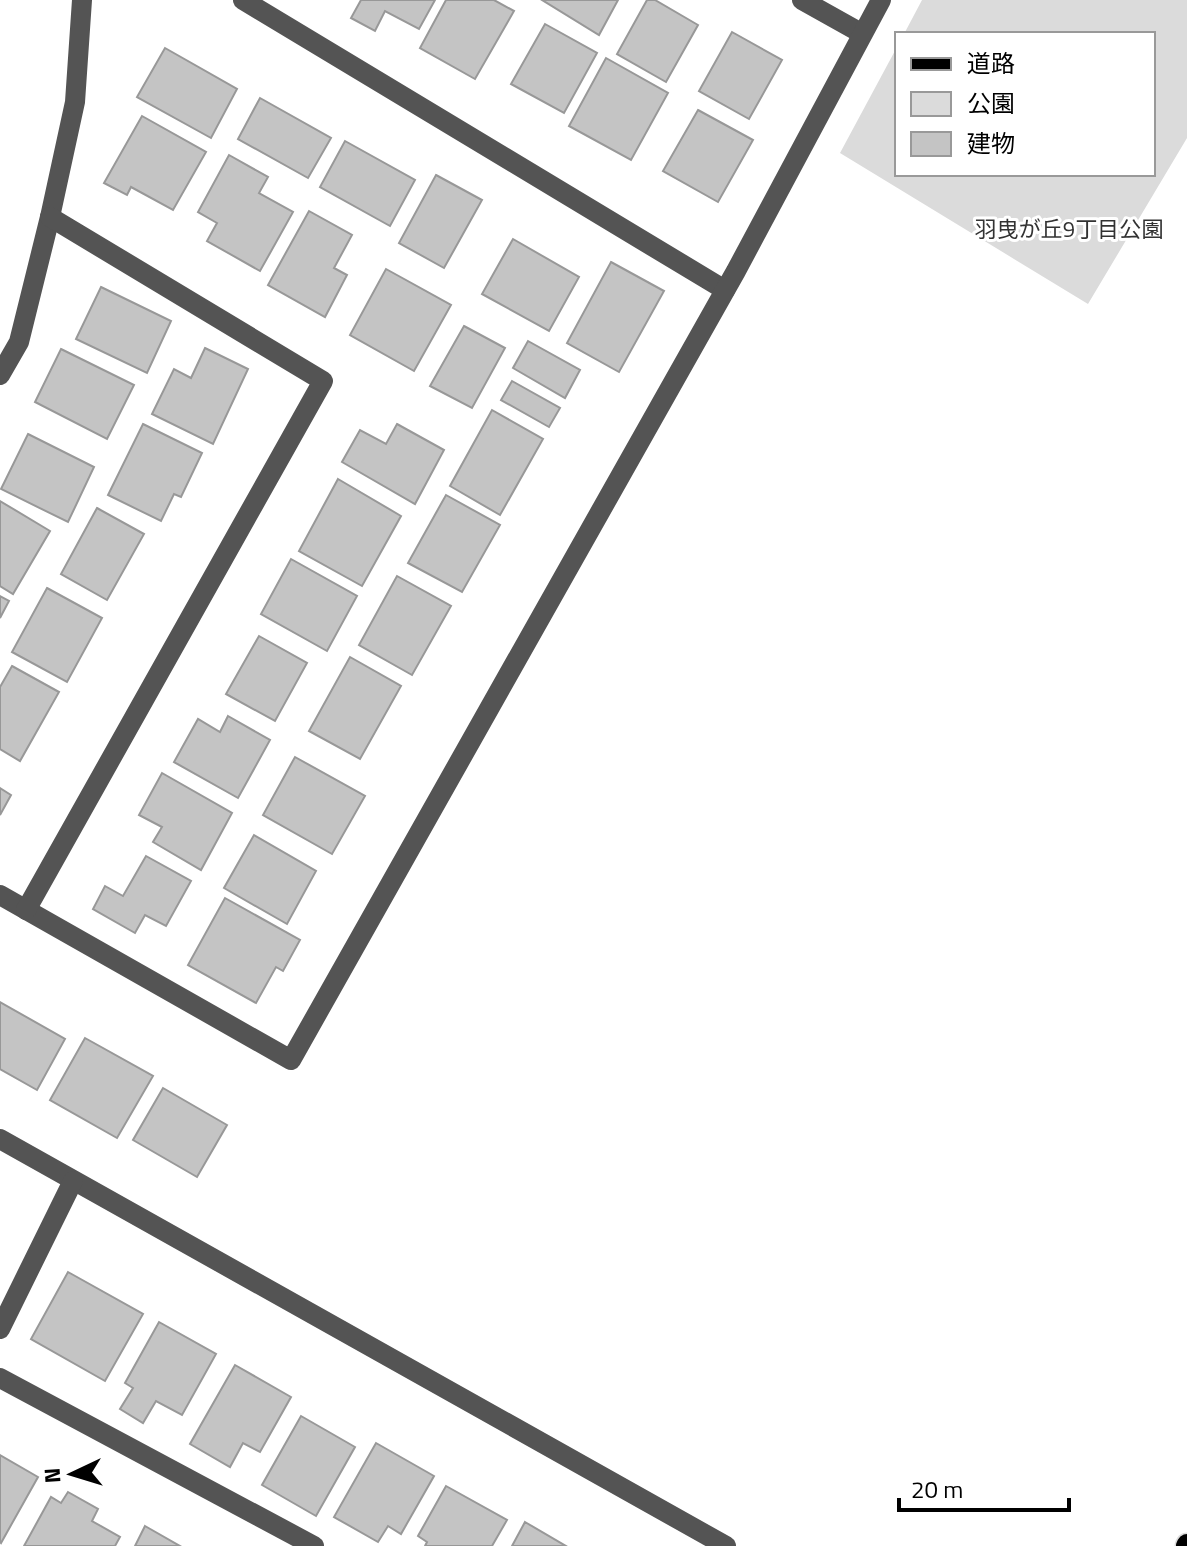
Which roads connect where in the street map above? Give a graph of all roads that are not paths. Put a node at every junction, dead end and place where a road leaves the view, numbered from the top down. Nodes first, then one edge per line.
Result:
1 (82, 0) edge
2 (243, 0) edge
3 (802, 0) edge
4 (881, 0) edge
5 (861, 33) junction
6 (50, 217) junction
7 (725, 290) junction
8 (0, 375) edge
9 (0, 895) edge
10 (26, 910) junction
11 (0, 1139) edge
12 (73, 1181) junction
13 (0, 1329) edge
14 (0, 1378) edge
15 (314, 1546) edge
16 (726, 1546) edge

1 - 6 street
2 - 7 street
3 - 5 street
4 - 5 street
5 - 7 street
6 - 8 street
6 - 10 street
7 - 10 street
9 - 10 street
11 - 12 street
12 - 13 street
12 - 16 street
14 - 15 street

